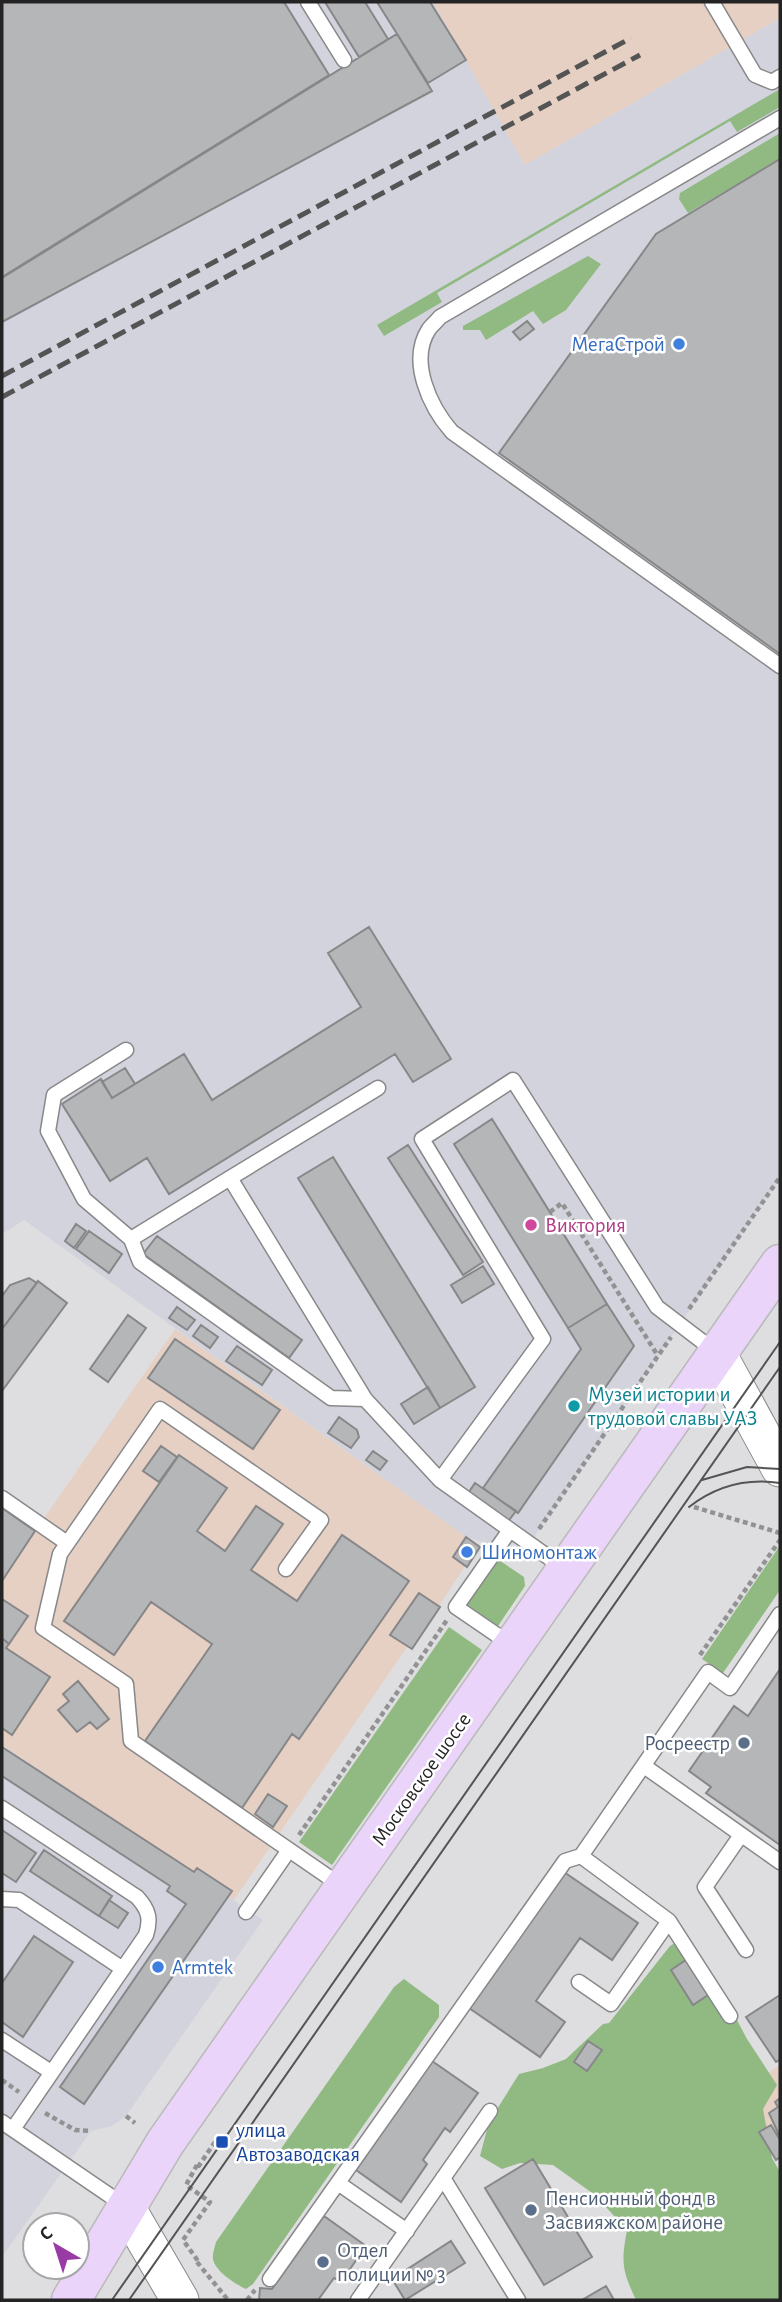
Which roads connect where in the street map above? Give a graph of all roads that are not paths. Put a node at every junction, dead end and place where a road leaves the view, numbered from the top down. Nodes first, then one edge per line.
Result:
1 (308, 2) edge
2 (712, 2) edge
3 (344, 60) dead end
4 (780, 77) edge
5 (780, 118) edge
6 (780, 666) edge
7 (126, 1050) dead end
8 (378, 1088) dead end
9 (230, 1178) junction
10 (131, 1239) junction
11 (780, 1264) edge
12 (717, 1353) junction
13 (365, 1399) junction
14 (780, 1468) edge
15 (440, 1480) junction
16 (2, 1498) edge
17 (510, 1530) junction
18 (67, 1543) junction
19 (286, 1569) dead end
20 (566, 1569) junction
21 (780, 1614) edge
22 (514, 1647) junction
23 (643, 1766) junction
24 (2, 1808) edge
25 (741, 1835) junction
26 (289, 1850) junction
27 (582, 1856) junction
28 (780, 1863) edge
29 (344, 1888) junction
30 (2, 1899) edge
31 (246, 1912) dead end
32 (669, 1921) junction
33 (746, 1950) dead end
34 (122, 1969) junction
35 (579, 1982) dead end
36 (730, 2015) dead end
37 (2, 2039) edge
38 (51, 2072) junction
39 (490, 2111) dead end
40 (7, 2126) edge
41 (443, 2178) junction
42 (338, 2183) junction
43 (126, 2207) junction
44 (407, 2231) junction
45 (270, 2278) dead end
46 (71, 2300) edge
47 (180, 2300) edge
48 (358, 2300) edge
49 (518, 2300) edge

1 - 3 lane
2 - 4 lane
5 - 6 lane
7 - 10 lane
8 - 9 lane
9 - 10 lane
9 - 13 lane
10 - 13 lane
11 - 12 main road, Московское шоссе
12 - 14 street
12 - 15 lane
12 - 20 main road, Московское шоссе
13 - 15 lane
15 - 17 lane
16 - 18 lane
17 - 20 lane
17 - 22 lane
18 - 19 lane
18 - 26 lane
20 - 22 main road, Московское шоссе
21 - 23 lane
22 - 29 main road, Московское шоссе
23 - 25 lane
23 - 27 lane
24 - 34 lane
25 - 28 lane
25 - 33 lane
26 - 29 lane
26 - 31 lane
27 - 32 lane
27 - 42 lane
29 - 43 main road, Московское шоссе
30 - 34 lane
32 - 35 lane
32 - 36 lane
34 - 38 lane
37 - 38 lane
38 - 40 lane
39 - 41 lane
40 - 43 lane
41 - 44 lane
41 - 49 lane
42 - 44 lane
42 - 45 lane
43 - 46 main road, Московское шоссе
43 - 47 street
44 - 48 lane

